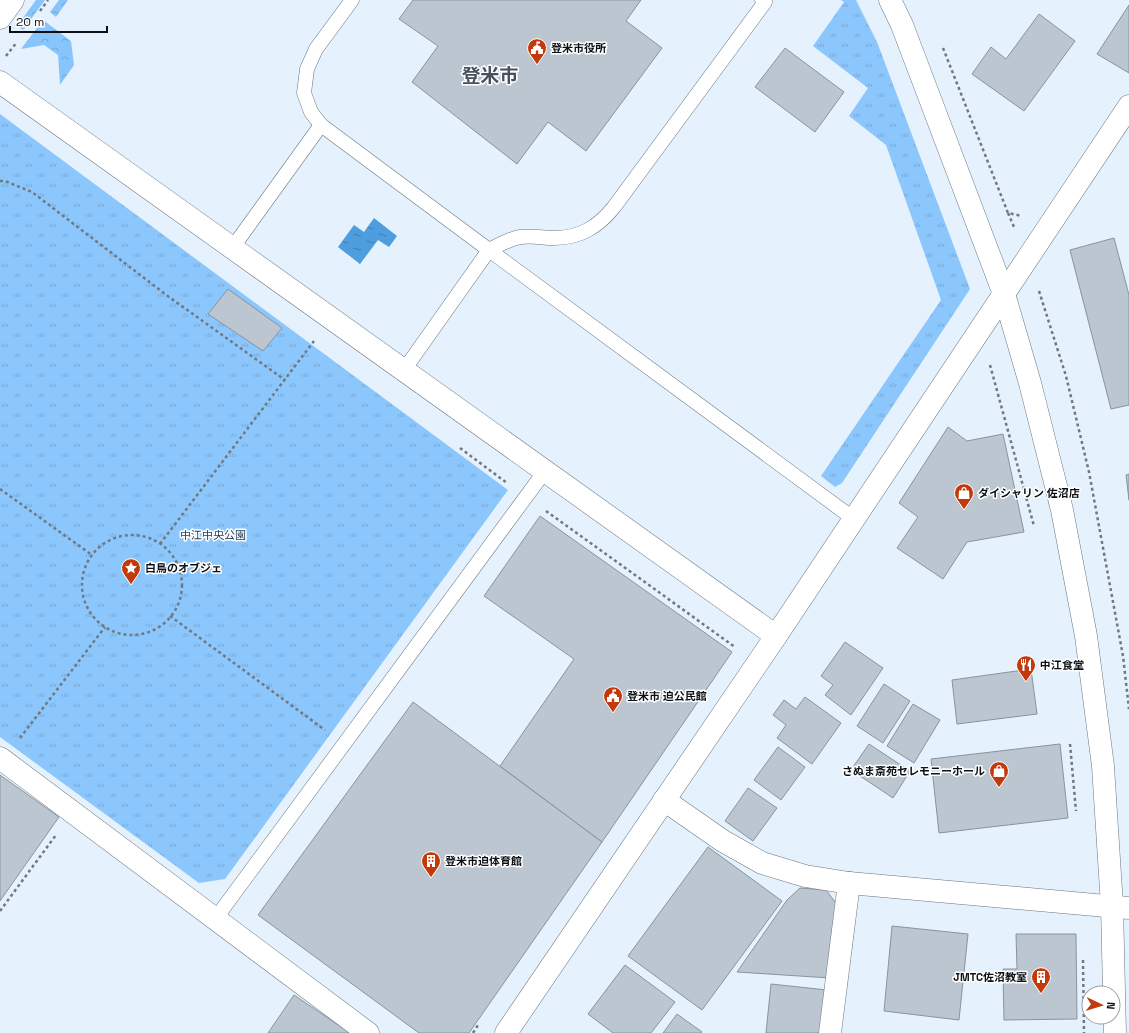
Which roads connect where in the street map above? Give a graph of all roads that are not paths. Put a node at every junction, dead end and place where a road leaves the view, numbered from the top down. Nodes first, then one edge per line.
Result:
1 (13, 0) edge
2 (352, 0) edge
3 (762, 0) edge
4 (890, 0) edge
5 (0, 18) edge
6 (0, 82) edge
7 (1129, 106) edge
8 (322, 125) junction
9 (233, 247) junction
10 (489, 250) junction
11 (1004, 294) junction
12 (404, 370) junction
13 (545, 471) junction
14 (854, 519) junction
15 (776, 636) junction
16 (2, 759) edge
17 (664, 800) junction
18 (849, 882) junction
19 (1121, 907) edge
20 (216, 918) junction
21 (368, 1033) edge
22 (506, 1033) edge
23 (830, 1033) edge
24 (1116, 1033) edge

1 - 5 street
2 - 8 lane
3 - 10 lane
4 - 11 street
6 - 9 street
7 - 11 street
8 - 9 lane
8 - 10 lane
9 - 12 street
10 - 12 lane
10 - 14 lane
11 - 14 street
11 - 19 street
12 - 13 street
13 - 15 street
13 - 20 lane
14 - 15 street
15 - 17 street
16 - 20 street
17 - 18 street
17 - 22 street
18 - 19 street
18 - 23 street
19 - 24 street
20 - 21 street

